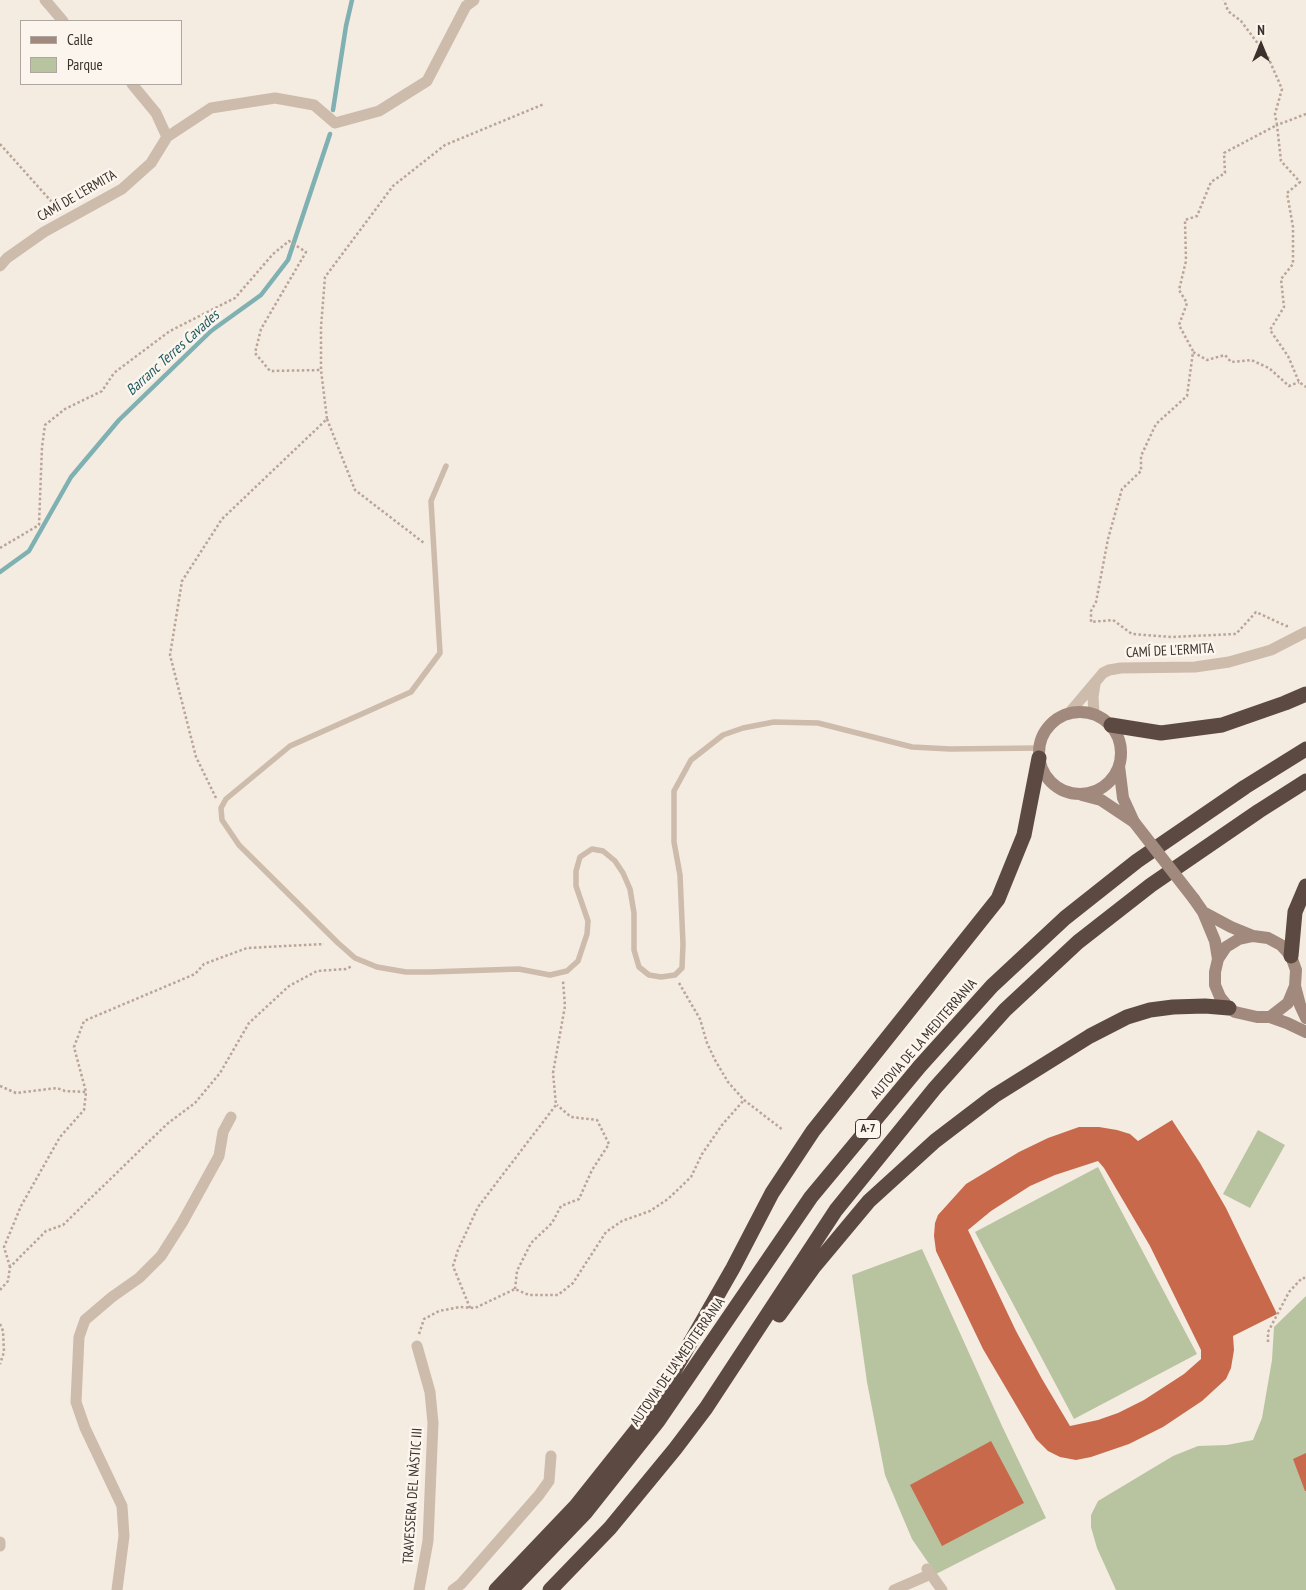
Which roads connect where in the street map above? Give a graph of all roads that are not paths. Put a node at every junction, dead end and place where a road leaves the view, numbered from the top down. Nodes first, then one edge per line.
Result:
1 (46, 0) edge
2 (474, 0) edge
3 (62, 20) edge
4 (133, 85) edge
5 (167, 137) junction
6 (0, 266) edge
7 (446, 466) dead end
8 (1306, 632) edge
9 (1095, 683) junction
10 (1306, 694) edge
11 (1070, 712) junction
12 (1094, 714) junction
13 (1111, 725) junction
14 (1306, 749) edge
15 (1038, 753) junction
16 (1119, 766) junction
17 (1306, 781) edge
18 (1077, 794) junction
19 (1134, 822) junction
20 (1306, 886) edge
21 (1203, 912) junction
22 (1253, 936) junction
23 (1291, 956) junction
24 (1218, 959) junction
25 (1295, 986) junction
26 (1229, 1008) junction
27 (1270, 1018) junction
28 (1306, 1018) edge
29 (1306, 1032) edge
30 (231, 1117) dead end
31 (748, 1345) junction
32 (417, 1346) road end
33 (551, 1456) dead end
34 (117, 1590) edge
35 (419, 1590) edge
36 (453, 1590) edge
37 (496, 1590) edge
38 (511, 1590) edge
39 (550, 1590) edge
40 (894, 1590) edge
41 (942, 1590) edge

1 - 3 street
2 - 5 street, CAMÍ DE L'ERMITA
4 - 5 street
5 - 6 street, CAMÍ DE L'ERMITA
7 - 15 lane
8 - 9 street, CAMÍ DE L'ERMITA
9 - 11 street, CAMÍ DE L'ERMITA
9 - 12 street
10 - 13 highway
11 - 12 main road
11 - 15 main road
12 - 13 main road
13 - 16 main road
14 - 38 highway, AUTOVIA DE LA MEDITERRÀNIA / A-7
15 - 18 main road
15 - 37 highway
16 - 18 main road
16 - 19 main road
17 - 31 highway, A-7
18 - 19 main road
19 - 21 main road, bridge
20 - 23 highway
21 - 22 main road
21 - 24 main road
22 - 23 main road
22 - 24 main road
23 - 25 main road
24 - 26 main road
25 - 27 main road
25 - 28 main road
26 - 27 main road
26 - 31 highway
27 - 29 main road
30 - 34 street
31 - 39 highway, A-7
32 - 35 street, TRAVESSERA DEL NÀSTIC III
33 - 36 street
40 - 41 street

